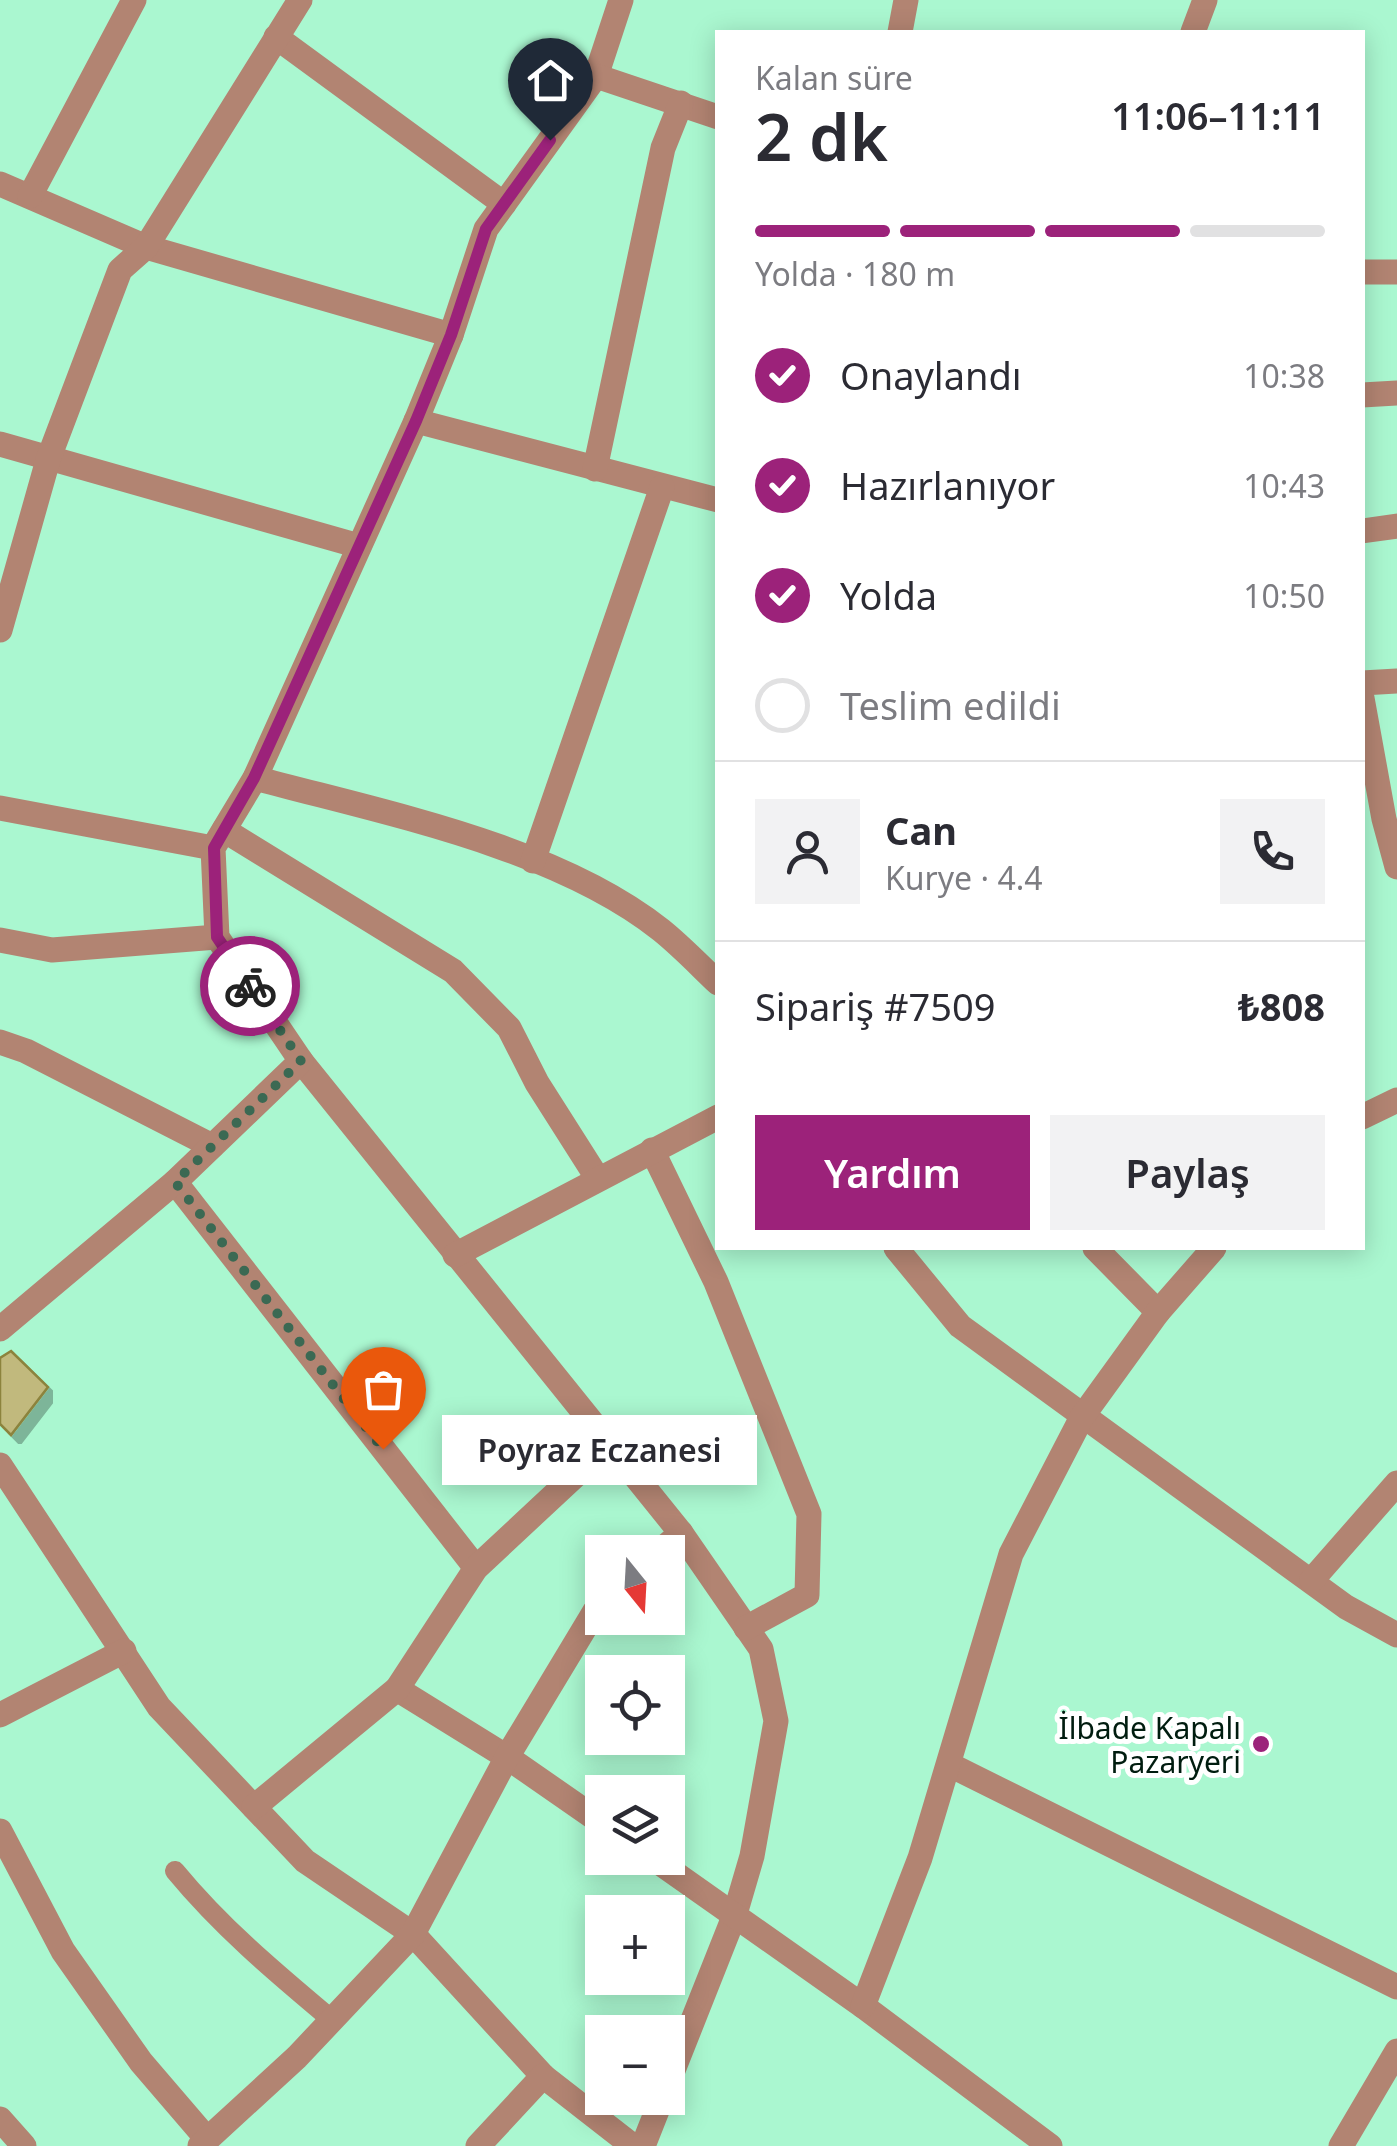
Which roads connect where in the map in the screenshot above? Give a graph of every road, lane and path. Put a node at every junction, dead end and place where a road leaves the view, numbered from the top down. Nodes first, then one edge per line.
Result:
1 (134, 0) edge
2 (621, 0) edge
3 (906, 0) edge
4 (1205, 0) edge
5 (294, 2) edge
6 (900, 30) edge
7 (1194, 30) edge
8 (276, 38) junction
9 (596, 76) junction
10 (681, 103) junction
11 (715, 116) edge
12 (0, 184) edge
13 (30, 196) junction
14 (504, 204) junction
15 (146, 248) junction
16 (1365, 272) edge
17 (1397, 272) edge
18 (451, 335) junction
19 (1397, 393) edge
20 (1365, 394) edge
21 (416, 421) junction
22 (0, 444) edge
23 (48, 460) junction
24 (595, 469) junction
25 (662, 486) junction
26 (715, 499) edge
27 (1397, 526) edge
28 (1365, 531) edge
29 (12, 543) edge
30 (359, 546) junction
31 (0, 630) edge
32 (1397, 681) edge
33 (1365, 683) edge
34 (1365, 714) edge
35 (254, 778) junction
36 (0, 808) edge
37 (219, 839) junction
38 (532, 860) junction
39 (1397, 867) edge
40 (217, 937) junction
41 (0, 940) edge
42 (715, 979) edge
43 (0, 1042) edge
44 (301, 1061) junction
45 (1397, 1100) edge
46 (1365, 1116) edge
47 (715, 1118) edge
48 (212, 1146) junction
49 (652, 1150) junction
50 (598, 1178) junction
51 (175, 1182) junction
52 (898, 1250) edge
53 (1097, 1250) edge
54 (1212, 1250) edge
55 (455, 1255) junction
56 (1158, 1312) junction
57 (0, 1329) edge
58 (1082, 1416) junction
59 (609, 1444) junction
60 (2, 1473) edge
61 (1397, 1483) edge
62 (681, 1533) junction
63 (679, 1535) edge
64 (476, 1568) junction
65 (1312, 1580) junction
66 (585, 1628) edge
67 (746, 1628) junction
68 (1397, 1636) edge
69 (124, 1651) junction
70 (397, 1689) junction
71 (0, 1715) edge
72 (507, 1757) junction
73 (950, 1765) junction
74 (254, 1808) junction
75 (585, 1811) edge
76 (0, 1831) edge
77 (175, 1871) dead end
78 (678, 1875) edge
79 (734, 1914) junction
80 (413, 1934) junction
81 (1397, 1987) edge
82 (862, 2006) junction
83 (332, 2020) junction
84 (685, 2039) edge
85 (1397, 2050) edge
86 (543, 2076) junction
87 (655, 2115) edge
88 (0, 2119) edge
89 (204, 2143) edge
90 (24, 2146) edge
91 (478, 2146) edge
92 (633, 2146) edge
93 (643, 2146) edge
94 (1050, 2146) edge
95 (1341, 2146) edge

1 - 13 street
2 - 9 street
3 - 6 street
4 - 7 street
5 - 8 street
8 - 14 street
8 - 15 street
9 - 10 street
9 - 14 street
10 - 11 street
10 - 24 street
12 - 13 street
13 - 15 street
14 - 18 street
15 - 18 street
15 - 23 street
16 - 17 street
18 - 21 street
19 - 20 street
21 - 24 street
21 - 30 street
22 - 23 street
23 - 29 street
23 - 30 street
24 - 25 street
25 - 26 street
25 - 38 street
27 - 28 street
29 - 31 street
30 - 35 street
32 - 33 street
34 - 39 street
35 - 37 street
35 - 38 street
36 - 37 street
37 - 40 street
37 - 50 street
38 - 42 street
40 - 41 street
40 - 44 street
43 - 48 street
44 - 48 street
44 - 55 street
45 - 46 street
47 - 49 street
48 - 51 street
49 - 50 street
49 - 67 street
50 - 55 street
51 - 57 street
51 - 64 street
52 - 58 street
53 - 56 street
54 - 56 street
55 - 59 street
56 - 58 street
58 - 65 street
58 - 73 street
59 - 62 street
59 - 64 street
60 - 69 street
61 - 65 street
62 - 63 street
62 - 67 street
64 - 70 street
65 - 68 street
66 - 72 street
67 - 79 street
69 - 71 street
69 - 74 street
70 - 72 street
70 - 74 street
72 - 75 street
72 - 80 street
73 - 81 street
73 - 82 street
74 - 80 street
76 - 89 street
77 - 83 lane
78 - 79 street
79 - 82 street
79 - 84 street
80 - 83 street
80 - 86 street
82 - 94 street
83 - 89 street
85 - 95 street
86 - 91 street
86 - 92 street
87 - 93 street
88 - 90 street

